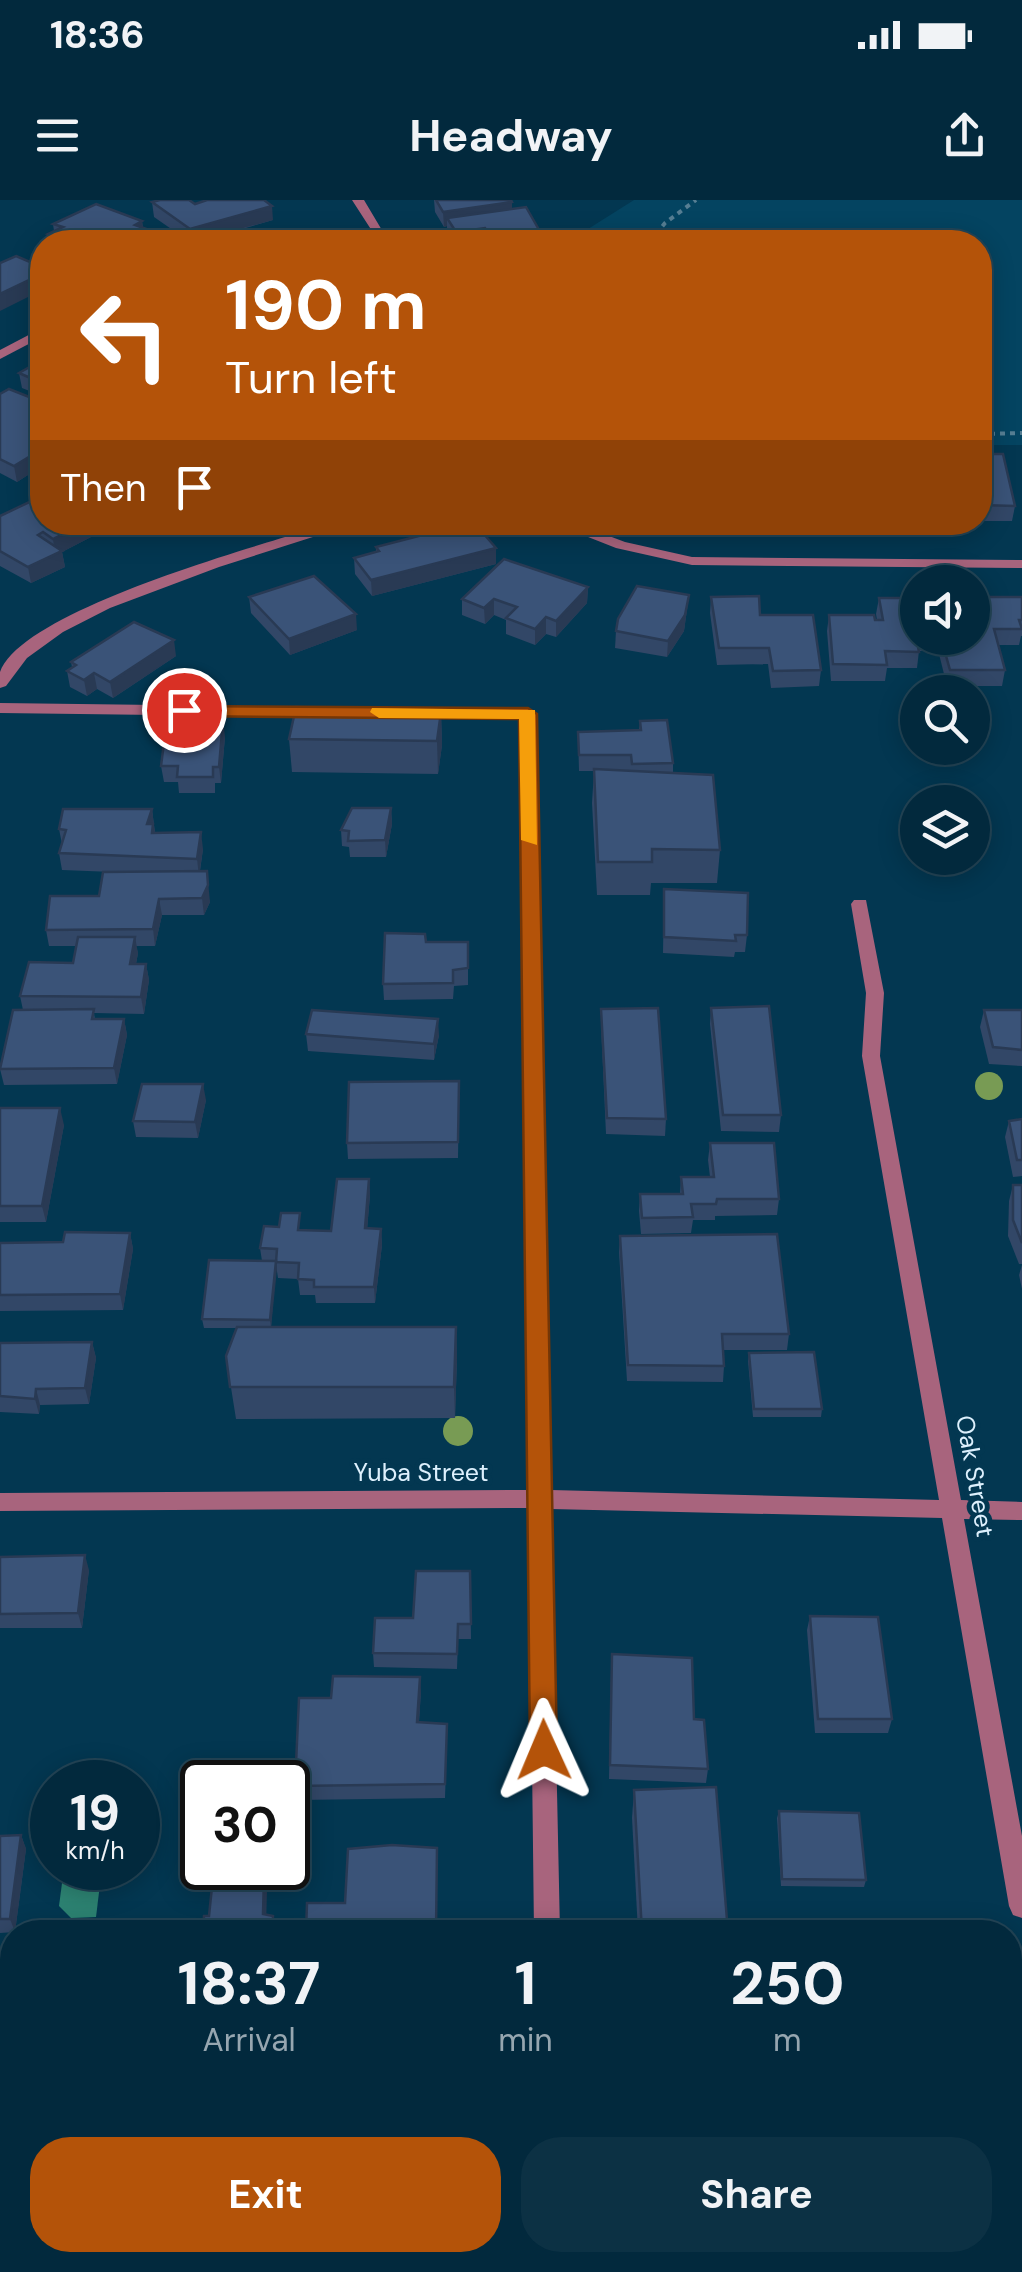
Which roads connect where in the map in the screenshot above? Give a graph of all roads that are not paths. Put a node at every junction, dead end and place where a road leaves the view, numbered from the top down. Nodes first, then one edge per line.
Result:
1 (358, 200) edge
2 (377, 230) edge
3 (30, 339) edge
4 (0, 355) edge
5 (314, 535) edge
6 (594, 535) edge
7 (1022, 564) edge
8 (0, 684) edge
9 (0, 708) edge
10 (349, 712) edge
11 (389, 712) edge
12 (860, 904) dead end
13 (539, 1499) junction
14 (0, 1502) edge
15 (954, 1511) junction
16 (1022, 1511) edge
17 (1022, 1906) edge
18 (547, 1920) edge

1 - 2 street
3 - 4 street
5 - 8 street
6 - 7 street
9 - 10 street
11 - 13 street
12 - 15 street, Oak Street
13 - 14 street, Yuba Street
13 - 15 street, Yuba Street
13 - 18 street
15 - 16 street, Yuba Street
15 - 17 street, Oak Street

